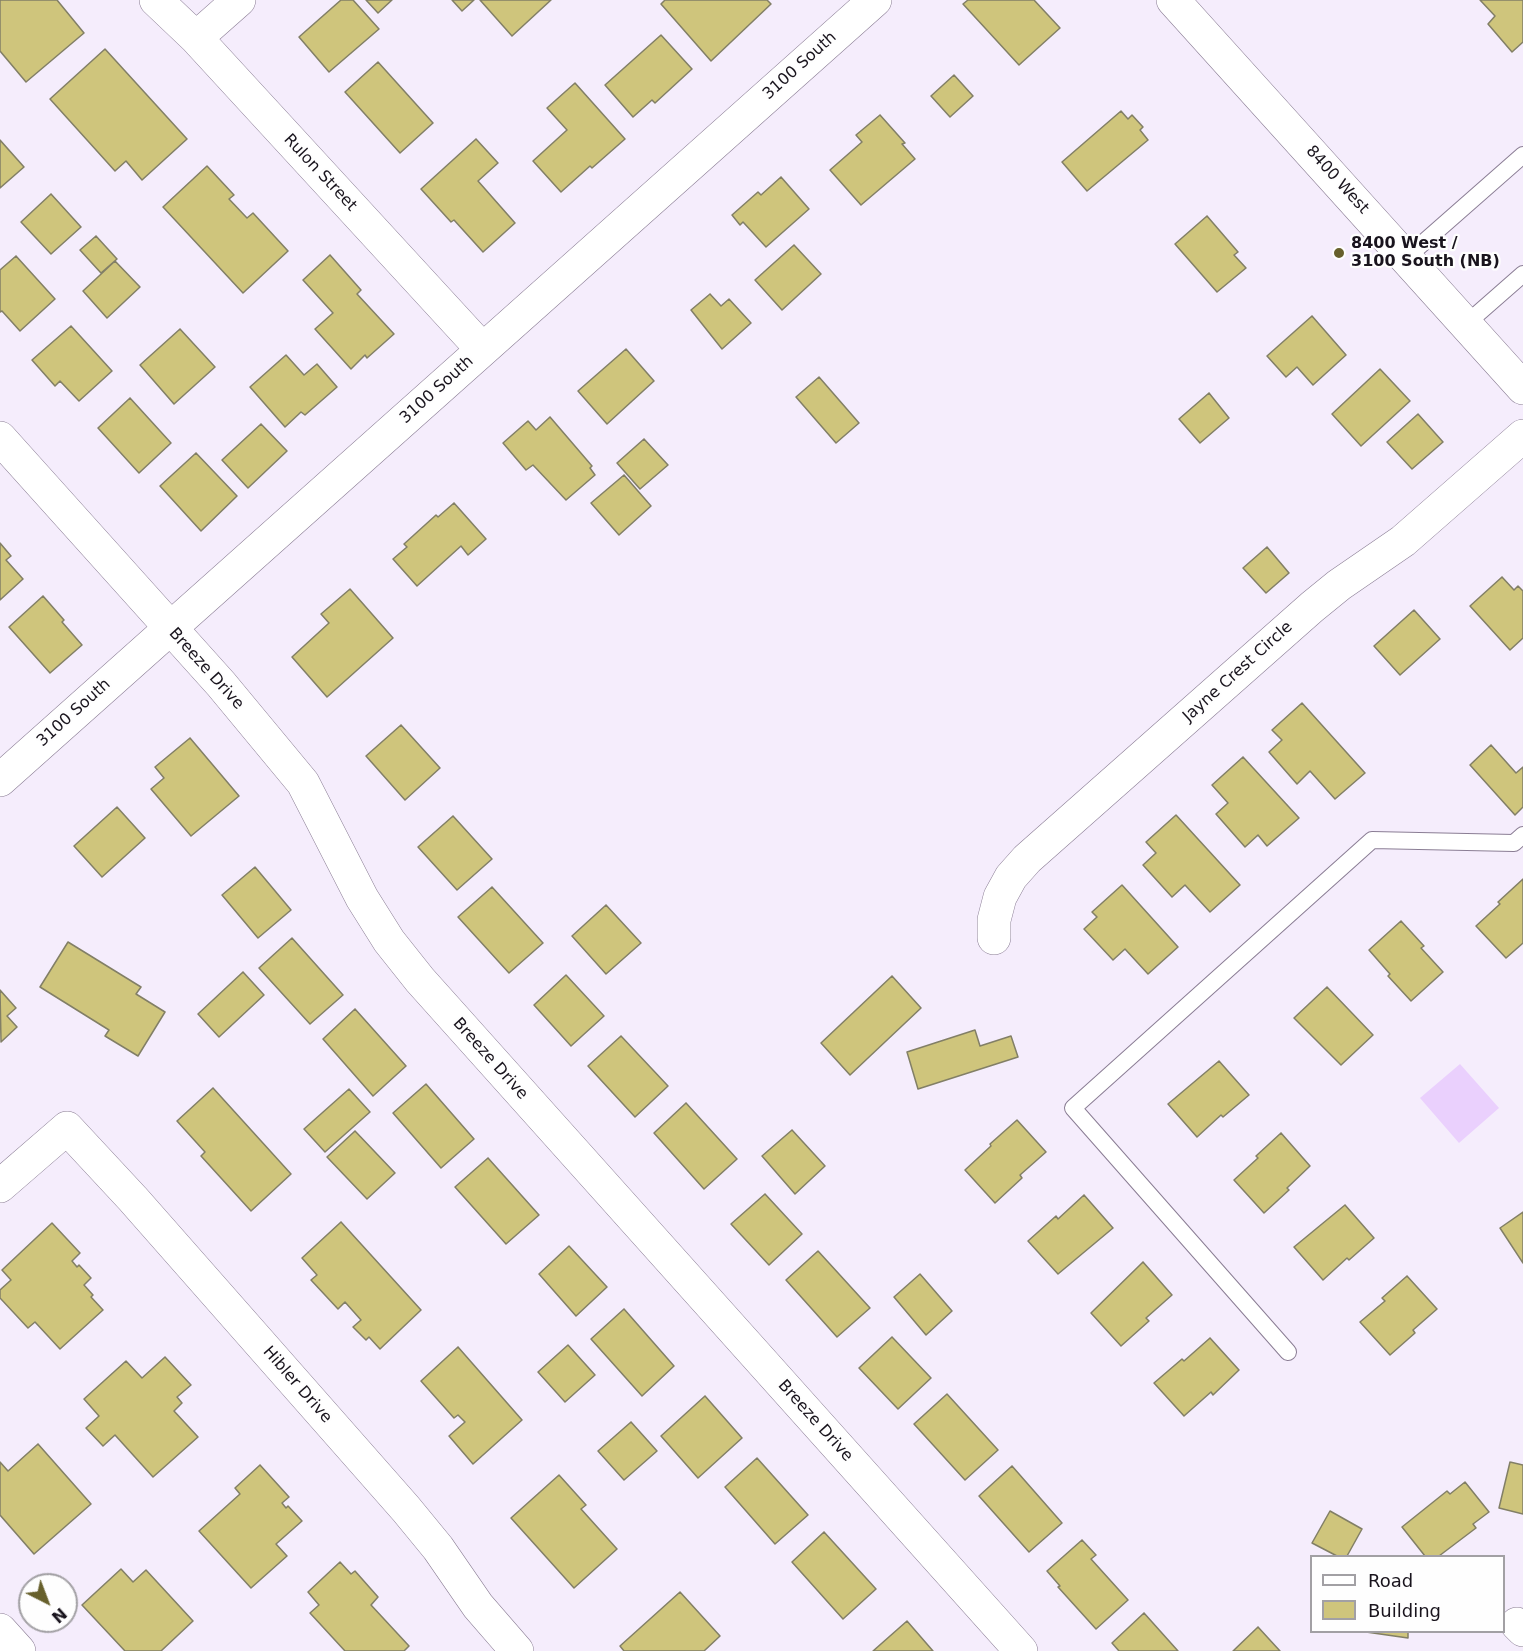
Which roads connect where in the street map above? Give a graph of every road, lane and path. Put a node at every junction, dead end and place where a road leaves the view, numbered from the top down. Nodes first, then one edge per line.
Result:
1 (156, 0) edge
2 (239, 0) edge
3 (875, 0) edge
4 (1173, 0) edge
5 (196, 38) junction
6 (1523, 155) edge
7 (1407, 257) junction
8 (1523, 274) edge
9 (1466, 324) junction
10 (482, 350) junction
11 (1523, 388) edge
12 (1523, 436) edge
13 (0, 438) edge
14 (169, 628) junction
15 (0, 780) edge
16 (1523, 835) edge
17 (994, 938) dead end
18 (0, 1186) edge
19 (1288, 1352) dead end
20 (0, 1630) edge
21 (19, 1651) edge
22 (517, 1651) edge
23 (1021, 1651) edge

1 - 5 street, Rulon Street
2 - 5 street
3 - 10 street, 3100 South
4 - 7 street, 8400 West
5 - 10 street, Rulon Street
6 - 7 lane
7 - 9 street, 8400 West
8 - 9 lane
9 - 11 street, 8400 West
10 - 14 street, 3100 South
12 - 17 street, Jayne Crest Circle
13 - 14 street, Breeze Drive
14 - 15 street, 3100 South
14 - 23 street, Breeze Drive
16 - 19 lane
18 - 22 street, Hibler Drive
20 - 21 street

